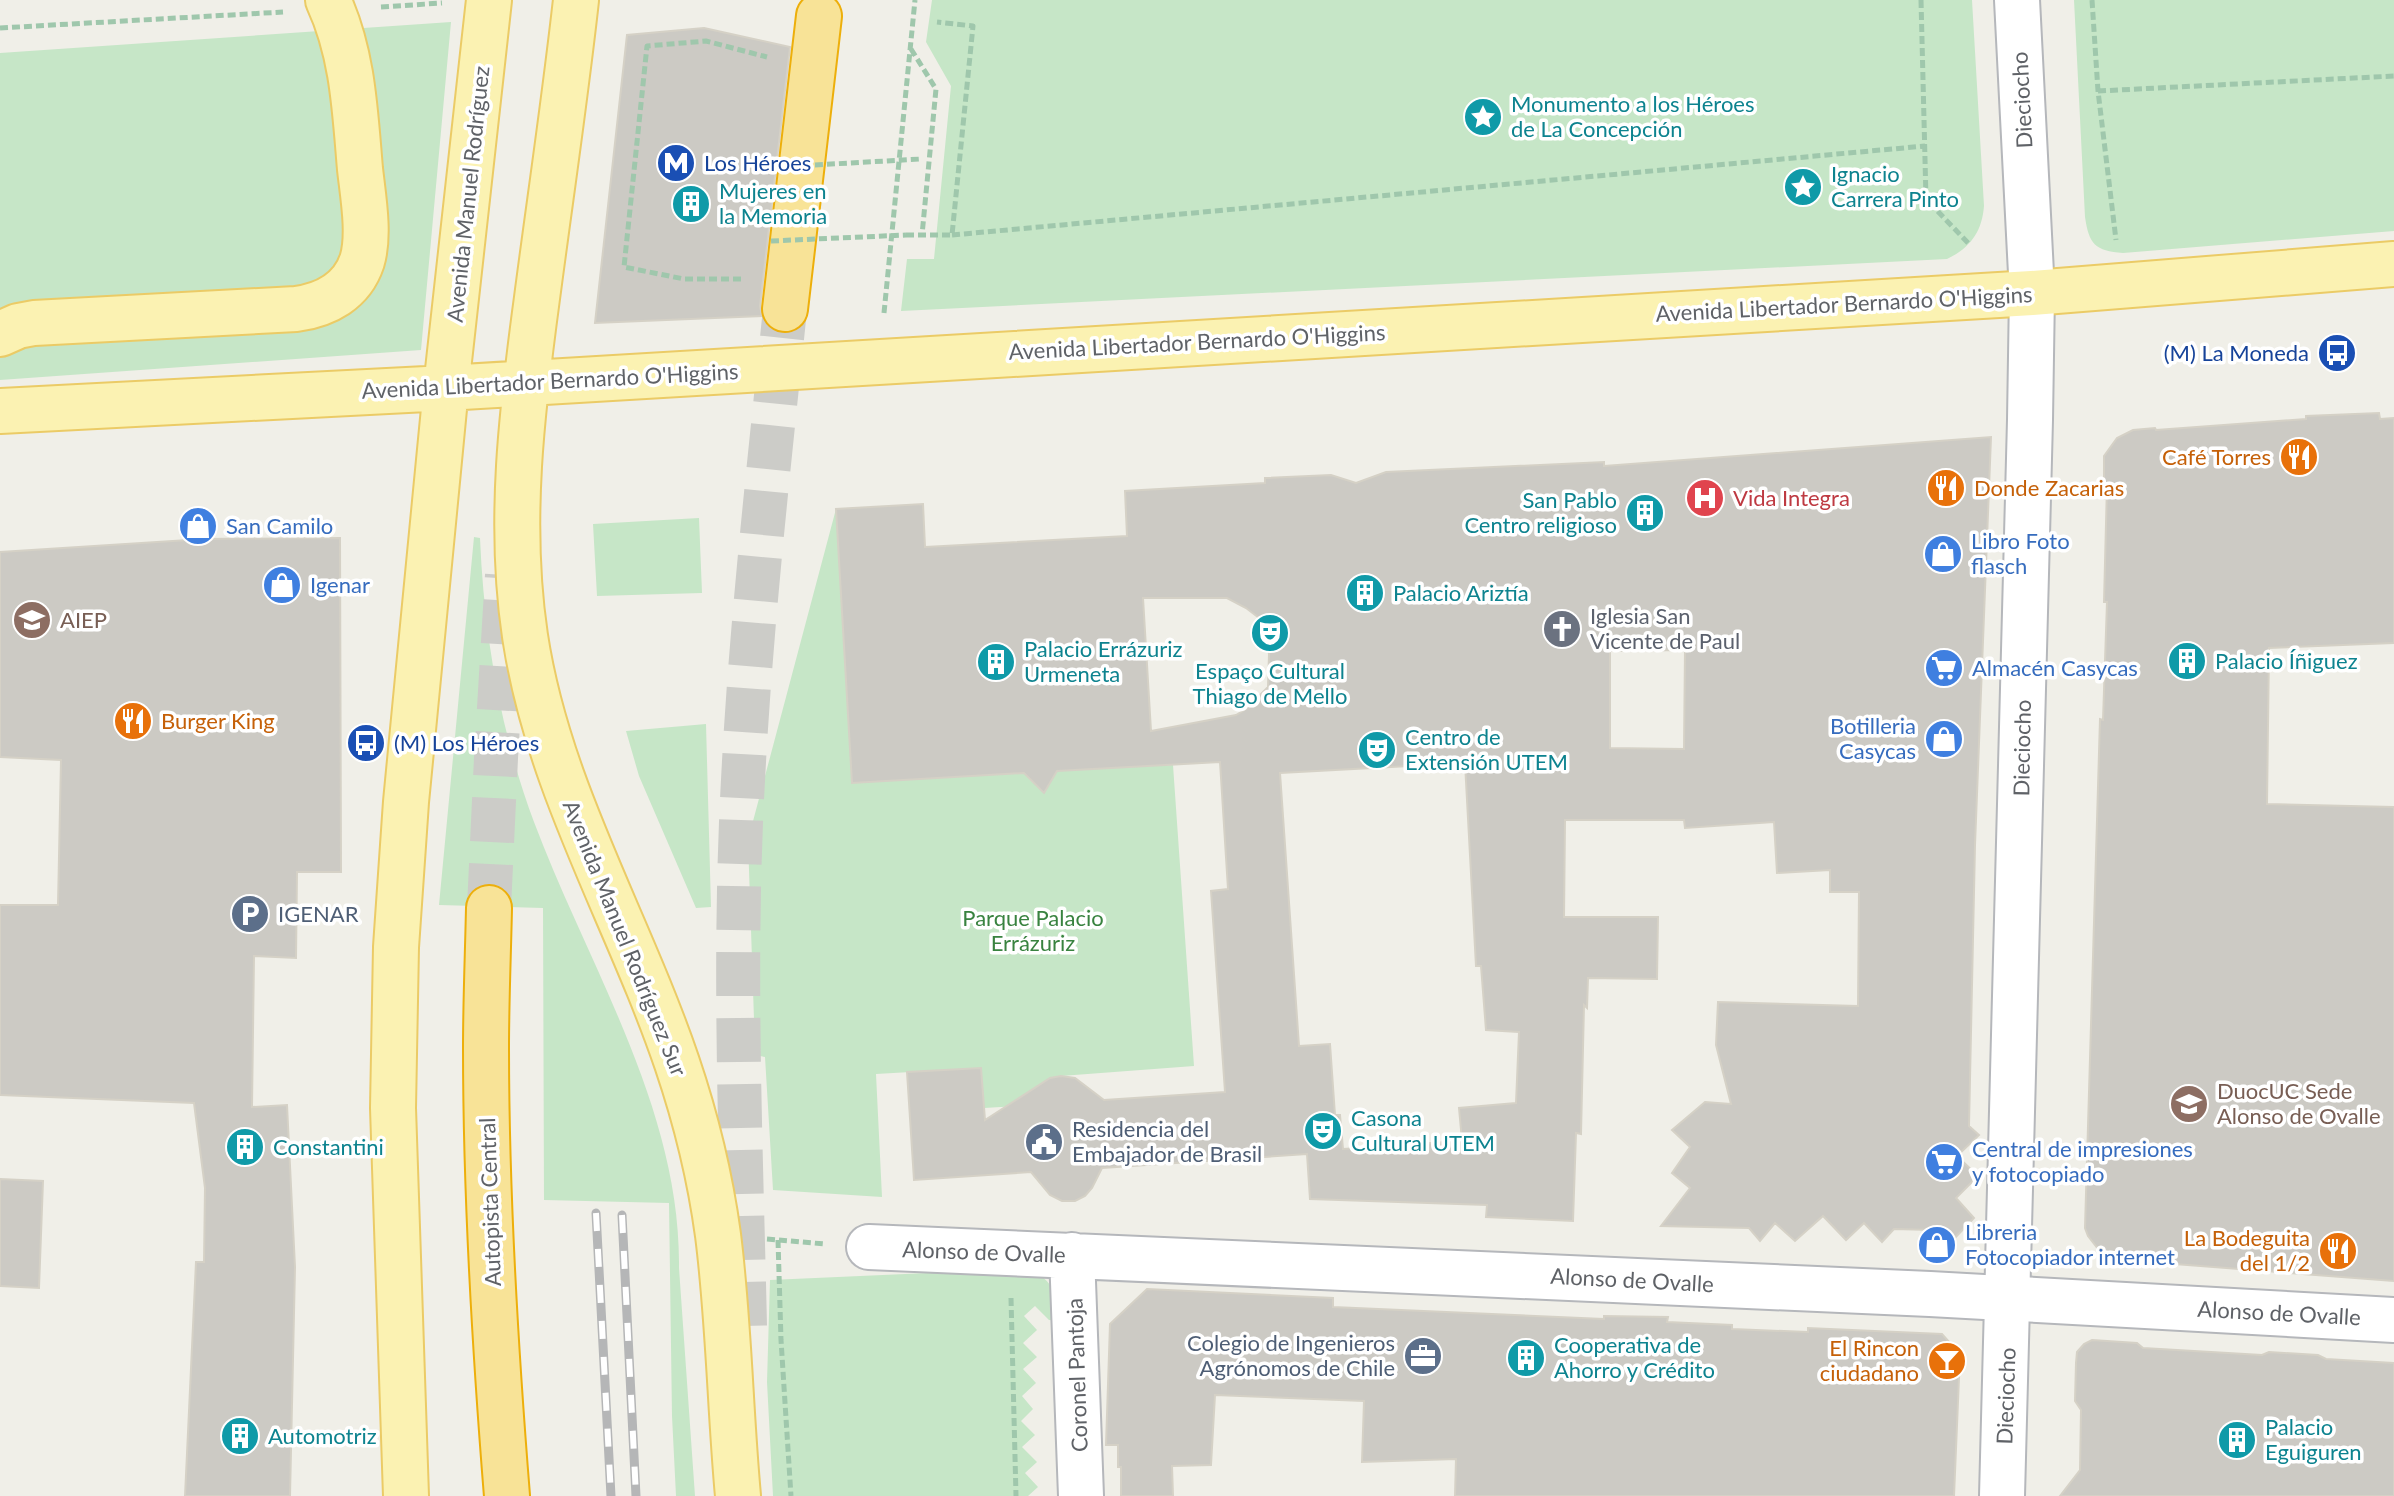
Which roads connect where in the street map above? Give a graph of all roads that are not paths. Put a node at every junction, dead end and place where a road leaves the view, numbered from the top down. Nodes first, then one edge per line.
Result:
1 (489, 0) edge
2 (576, 0) edge
3 (2017, 0) edge
4 (330, 5) edge
5 (819, 16) dead end
6 (2394, 264) edge
7 (2032, 293) junction
8 (785, 309) tunnel mouth
9 (0, 334) edge
10 (526, 382) junction
11 (446, 388) junction
12 (0, 411) edge
13 (489, 908) tunnel mouth
14 (869, 1247) road end
15 (1072, 1255) junction
16 (2008, 1298) junction
17 (2394, 1320) edge
18 (406, 1496) edge
19 (507, 1496) edge
20 (738, 1496) edge
21 (1081, 1496) edge
22 (2002, 1496) edge

1 - 11 main road, Avenida Manuel Rodríguez
2 - 10 main road
3 - 7 street, Dieciocho
4 - 9 main road
5 - 8 highway
6 - 7 main road, Avenida Libertador Bernardo O'Higgins
7 - 10 main road, Avenida Libertador Bernardo O'Higgins
7 - 16 street, Dieciocho
10 - 11 main road, Avenida Libertador Bernardo O'Higgins
10 - 20 main road, Avenida Manuel Rodríguez Sur
11 - 12 main road, Avenida Libertador Bernardo O'Higgins
11 - 18 main road
13 - 19 highway, Autopista Central
14 - 15 street, Alonso de Ovalle
15 - 16 street, Alonso de Ovalle
15 - 21 street, Coronel Pantoja
16 - 17 street, Alonso de Ovalle
16 - 22 street, Dieciocho

